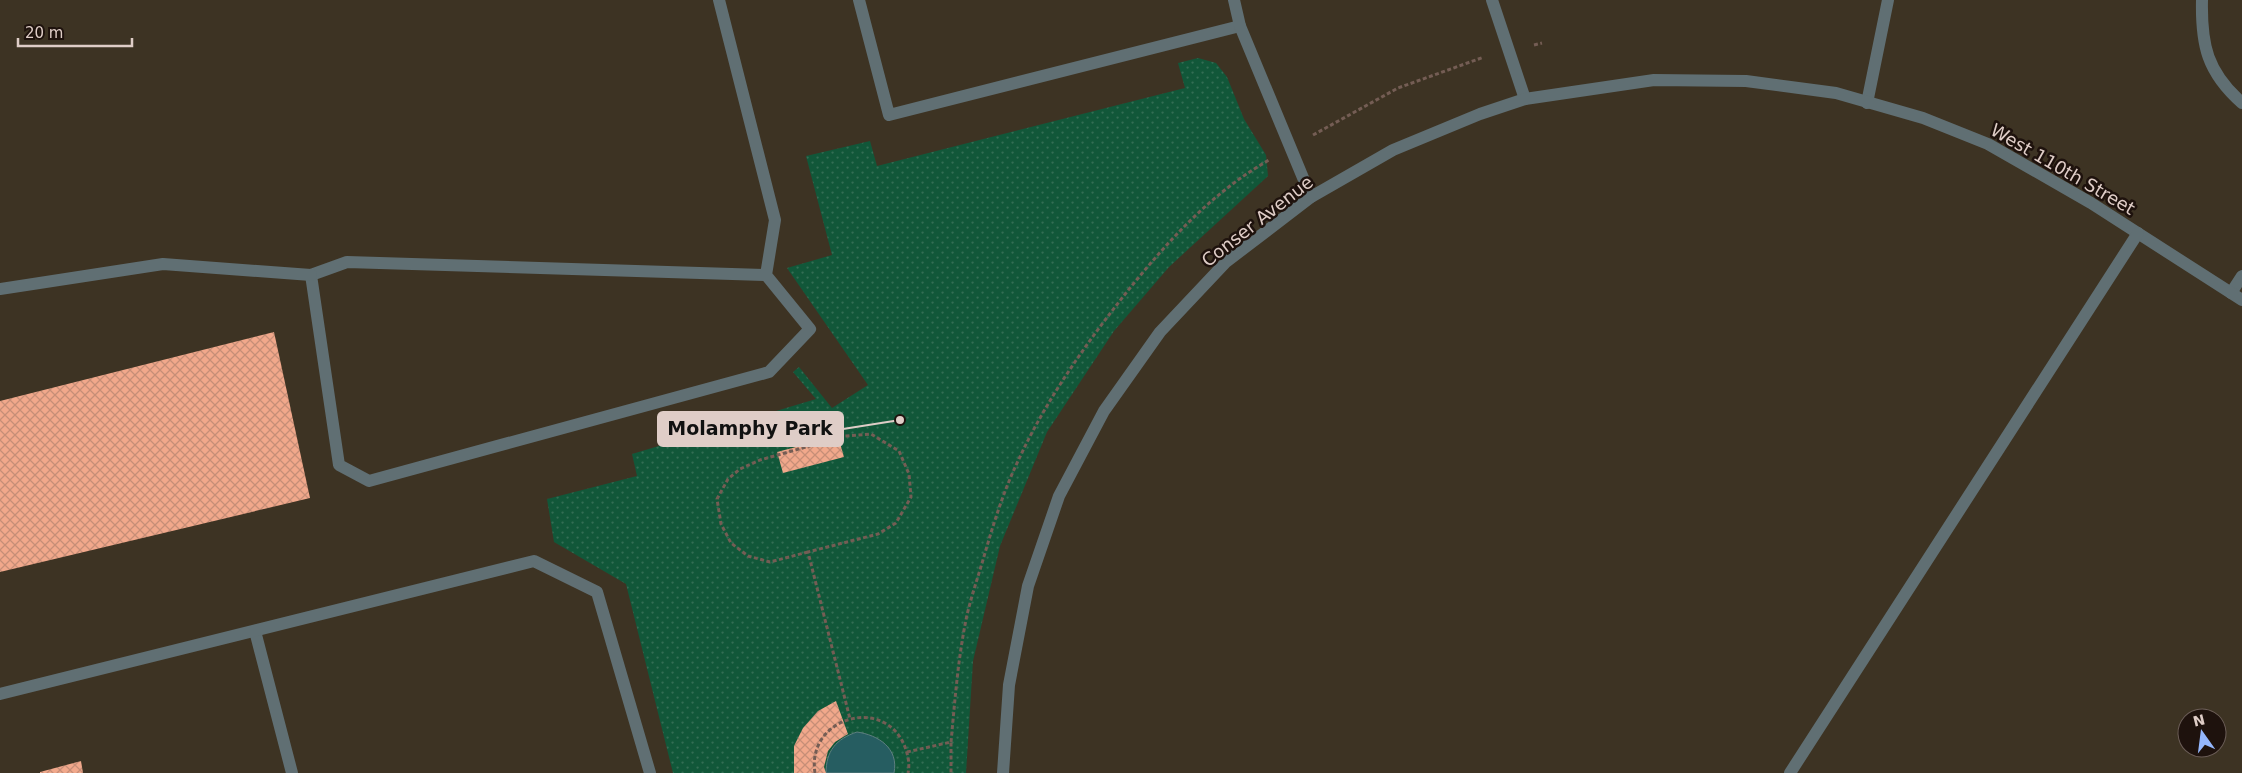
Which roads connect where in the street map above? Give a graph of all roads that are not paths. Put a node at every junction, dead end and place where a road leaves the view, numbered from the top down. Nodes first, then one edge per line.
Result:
1 (719, 0) edge
2 (859, 0) edge
3 (1234, 0) edge
4 (1492, 0) edge
5 (1888, 0) edge
6 (2202, 0) edge
7 (1240, 26) junction
8 (1525, 99) junction
9 (1867, 102) junction
10 (2242, 103) edge
11 (1311, 197) junction
12 (2138, 233) junction
13 (311, 275) junction
14 (766, 275) junction
15 (2242, 276) edge
16 (0, 289) edge
17 (2237, 297) edge
18 (255, 631) junction
19 (0, 694) edge
20 (292, 773) edge
21 (650, 773) edge
22 (1003, 773) edge
23 (1790, 773) edge

1 - 14 street
2 - 7 street
3 - 7 street
4 - 8 street
5 - 9 street
6 - 10 street
7 - 11 street
8 - 9 street, West 110th Street
8 - 11 street, Conser Avenue
9 - 12 street, West 110th Street
11 - 22 street, Conser Avenue
12 - 17 street, West 110th Street
12 - 23 street
13 - 14 street
13 - 14 street
13 - 16 street
15 - 17 street
18 - 19 street
18 - 20 street
18 - 21 street

